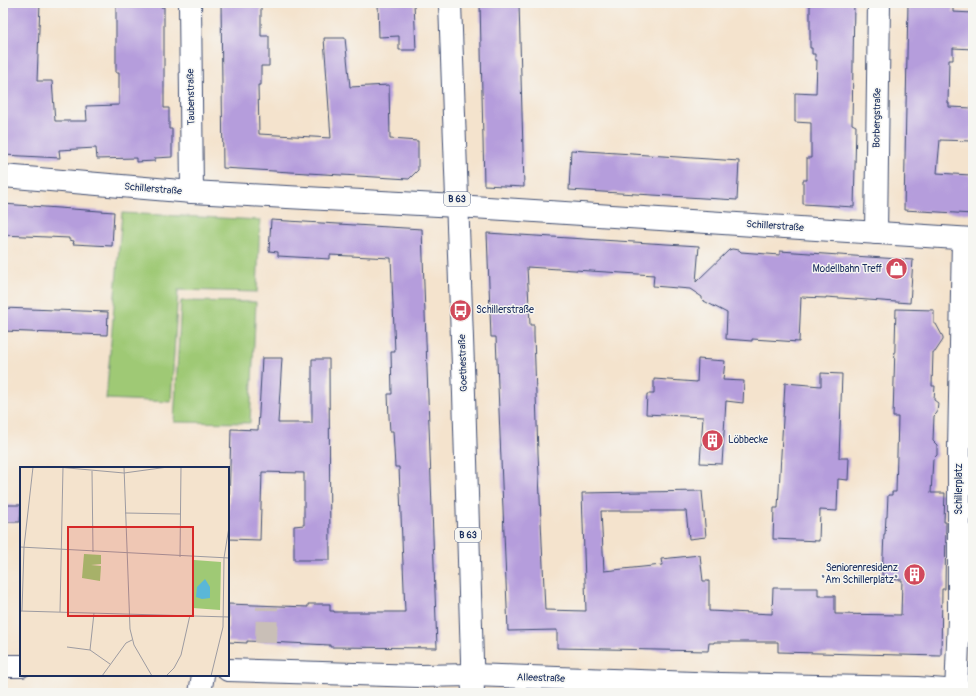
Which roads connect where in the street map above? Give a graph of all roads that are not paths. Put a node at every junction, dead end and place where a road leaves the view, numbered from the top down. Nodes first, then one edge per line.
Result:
1 (190, 3) edge
2 (450, 3) edge
3 (879, 3) edge
4 (3, 176) edge
5 (192, 192) junction
6 (457, 206) junction
7 (876, 233) junction
8 (968, 239) edge
9 (3, 666) edge
10 (20, 666) edge
11 (229, 670) edge
12 (203, 676) edge
13 (473, 684) edge
14 (628, 687) edge
15 (962, 692) edge
16 (200, 693) edge

1 - 5 main road, Taubenstraße
2 - 6 main road, Goethestraße / B 63
3 - 7 main road, Borbergstraße
4 - 5 main road, Schillerstraße
5 - 6 main road, Schillerstraße
6 - 7 main road, Schillerstraße
6 - 13 main road, Goethestraße / B 63
7 - 8 main road, Schillerstraße
8 - 15 main road, Schillerplatz
9 - 10 main road
11 - 13 main road, Alleestraße
12 - 16 main road
13 - 14 main road, Alleestraße
14 - 15 main road, Alleestraße

